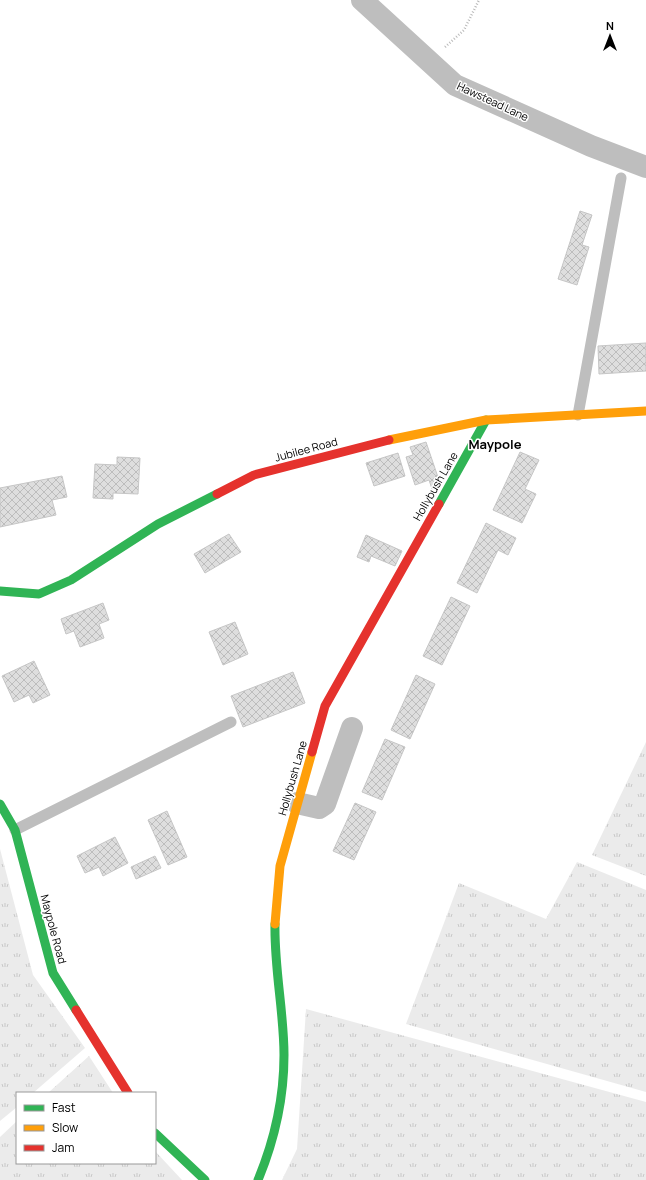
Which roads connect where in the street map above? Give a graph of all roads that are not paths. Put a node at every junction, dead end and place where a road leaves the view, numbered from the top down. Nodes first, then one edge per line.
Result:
1 (362, 0) edge
2 (646, 168) edge
3 (621, 178) dead end
4 (646, 411) edge
5 (578, 415) junction
6 (486, 420) junction
7 (0, 591) edge
8 (231, 722) dead end
9 (352, 728) dead end
10 (297, 803) junction
11 (0, 804) edge
12 (15, 830) junction
13 (127, 1092) edge
14 (156, 1134) edge
15 (205, 1180) edge
16 (258, 1180) edge

1 - 2 street, Hawstead Lane
3 - 5 lane
4 - 5 street, Jubilee Road
5 - 6 street, Jubilee Road
6 - 7 street, Jubilee Road
6 - 10 street, Hollybush Lane
8 - 12 lane
9 - 10 street
10 - 16 street, Hollybush Lane
11 - 12 street, Maypole Road
12 - 13 street, Maypole Road
14 - 15 street

